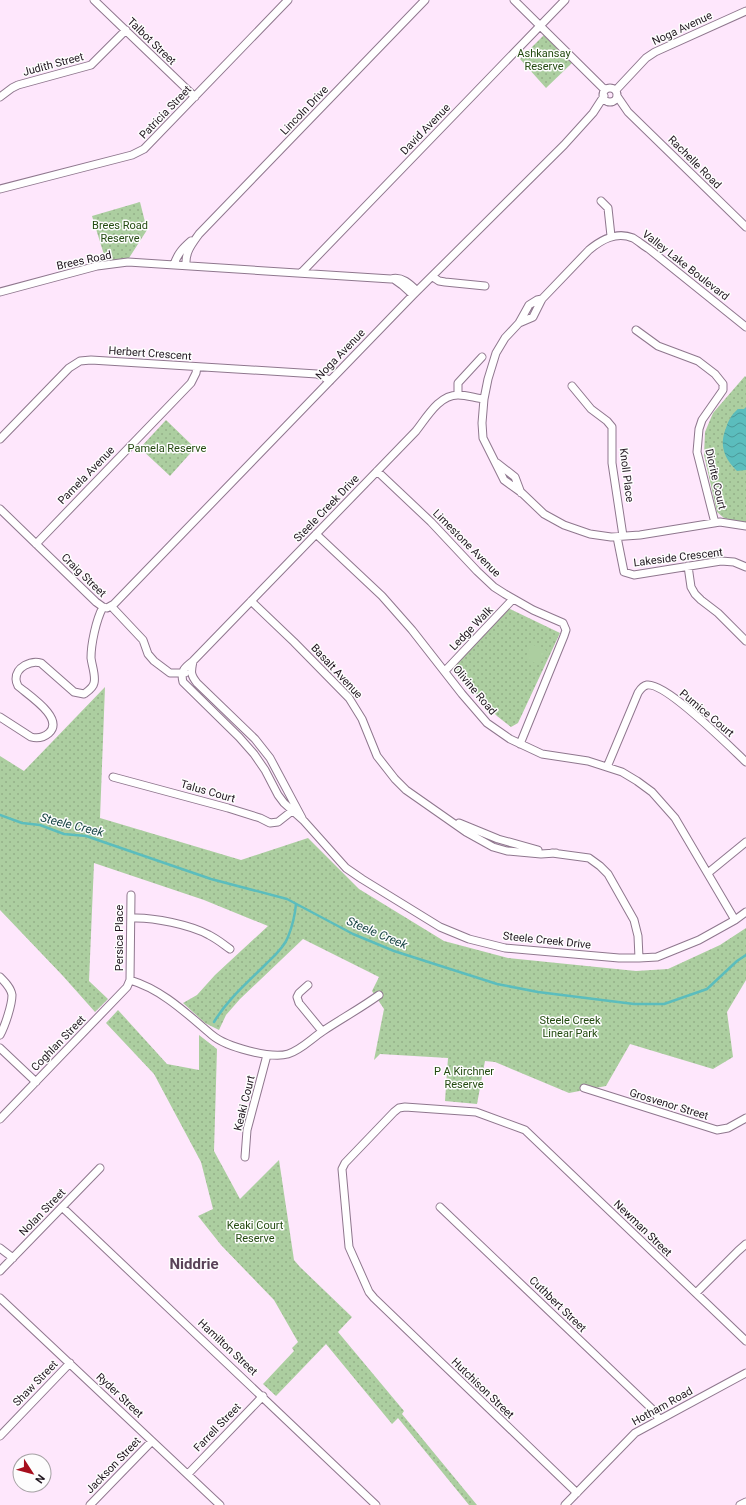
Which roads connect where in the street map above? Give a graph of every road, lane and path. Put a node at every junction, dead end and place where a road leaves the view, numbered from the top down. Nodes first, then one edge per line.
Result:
1 (94, 0) edge
2 (288, 0) edge
3 (425, 0) edge
4 (514, 0) edge
5 (564, 0) edge
6 (746, 11) edge
7 (540, 26) junction
8 (126, 30) junction
9 (605, 93) junction
10 (616, 93) junction
11 (0, 97) edge
12 (195, 97) junction
13 (610, 101) junction
14 (628, 112) junction
15 (593, 113) junction
16 (0, 190) edge
17 (601, 201) dead end
18 (746, 227) edge
19 (199, 234) junction
20 (611, 236) junction
21 (174, 265) junction
22 (186, 265) junction
23 (301, 273) junction
24 (433, 277) junction
25 (486, 286) dead end
26 (0, 292) edge
27 (415, 293) junction
28 (744, 324) edge
29 (636, 330) dead end
30 (482, 357) dead end
31 (197, 367) junction
32 (330, 381) junction
33 (572, 386) dead end
34 (458, 396) junction
35 (484, 399) junction
36 (0, 439) edge
37 (377, 471) junction
38 (0, 509) edge
39 (715, 523) junction
40 (746, 526) edge
41 (316, 534) junction
42 (620, 537) junction
43 (36, 544) junction
44 (688, 566) junction
45 (746, 567) edge
46 (513, 599) junction
47 (251, 601) junction
48 (107, 607) junction
49 (746, 641) edge
50 (193, 661) junction
51 (191, 671) junction
52 (445, 671) junction
53 (182, 674) junction
54 (0, 717) edge
55 (520, 744) junction
56 (746, 762) edge
57 (607, 767) junction
58 (113, 777) dead end
59 (292, 810) junction
60 (304, 821) junction
61 (746, 842) edge
62 (708, 873) junction
63 (131, 895) dead end
64 (746, 912) edge
65 (132, 918) junction
66 (735, 920) junction
67 (230, 949) dead end
68 (639, 958) junction
69 (0, 977) edge
70 (130, 980) junction
71 (308, 985) dead end
72 (379, 995) dead end
73 (322, 1031) junction
74 (0, 1035) edge
75 (0, 1048) edge
76 (267, 1055) junction
77 (36, 1082) junction
78 (584, 1088) dead end
79 (746, 1118) edge
80 (0, 1120) edge
81 (525, 1130) joint
82 (245, 1157) dead end
83 (100, 1168) dead end
84 (62, 1207) junction
85 (440, 1207) dead end
86 (746, 1244) edge
87 (0, 1248) edge
88 (0, 1252) edge
89 (11, 1260) junction
90 (0, 1271) edge
91 (696, 1293) junction
92 (2, 1299) edge
93 (746, 1342) edge
94 (70, 1363) junction
95 (746, 1373) edge
96 (263, 1396) junction
97 (659, 1419) junction
98 (0, 1436) edge
99 (152, 1440) junction
100 (188, 1474) junction
101 (577, 1493) junction
102 (746, 1502) edge
103 (90, 1505) edge
104 (220, 1505) edge
105 (376, 1505) edge
106 (565, 1505) edge
107 (740, 1505) edge

1 - 8 street, Talbot Street
2 - 12 street, Patricia Street
3 - 19 street, Lincoln Drive
4 - 7 street
5 - 7 street, David Avenue
6 - 10 street, Noga Avenue
7 - 9 street
7 - 23 street, David Avenue
8 - 11 street, Judith Street
8 - 12 street, Talbot Street
9 - 10 street
9 - 13 street
9 - 15 street, Noga Avenue
10 - 13 street
10 - 14 street, Rachelle Road
12 - 16 street, Patricia Street
13 - 14 street, Rachelle Road
13 - 15 street, Noga Avenue
14 - 18 street, Rachelle Road
15 - 24 street, Noga Avenue
17 - 20 street
19 - 21 street, Lincoln Drive
19 - 22 street, Lincoln Drive
20 - 28 street, Valley Lake Boulevard
20 - 35 street
21 - 22 street
21 - 26 street, Brees Road
22 - 23 street
23 - 27 street
24 - 25 street
24 - 27 street, Noga Avenue
27 - 32 street, Noga Avenue
29 - 39 street, Diorite Court
30 - 34 street
31 - 32 street, Herbert Crescent
31 - 36 street, Herbert Crescent
31 - 43 street, Pamela Avenue
32 - 48 street, Noga Avenue
33 - 42 street, Knoll Place
34 - 35 street, Steele Creek Drive
34 - 37 street, Steele Creek Drive
35 - 42 street
37 - 41 street, Steele Creek Drive
37 - 46 street, Limestone Avenue
38 - 43 street, Craig Street
39 - 40 street
39 - 42 street
41 - 47 street, Steele Creek Drive
41 - 52 street, Olivine Road
42 - 44 street, Lakeside Crescent
43 - 48 street, Craig Street
44 - 45 street, Lakeside Crescent
44 - 49 street
46 - 52 street, Ledge Walk
46 - 55 street, Limestone Avenue
47 - 50 street, Steele Creek Drive
47 - 68 street, Basalt Avenue
48 - 53 street
48 - 54 street, Craig Street
50 - 51 street
50 - 53 street, Steele Creek Drive
51 - 53 street
51 - 60 street, Steele Creek Drive
52 - 55 street, Olivine Road
53 - 59 street, Steele Creek Drive
55 - 57 street, Olivine Road
56 - 57 street, Pumice Court
57 - 62 street, Olivine Road
58 - 59 street, Talus Court
59 - 60 street, Steele Creek Drive
60 - 68 street, Steele Creek Drive
61 - 62 street
62 - 66 street, Olivine Road
63 - 65 street, Persica Place
64 - 66 street, Steele Creek Drive
65 - 67 street
65 - 70 street, Persica Place
66 - 68 street, Steele Creek Drive
69 - 74 street
70 - 76 street
70 - 77 street, Coghlan Street
71 - 73 street
72 - 73 street
73 - 76 street
75 - 77 street
76 - 82 street, Keaki Court
77 - 80 street, Coghlan Street
78 - 79 street, Grosvenor Street
81 - 91 street, Newman Street
81 - 101 street, Hutchison Street
83 - 84 street, Nolan Street
84 - 89 street, Nolan Street
84 - 96 street, Hamilton Street
85 - 97 street, Cuthbert Street
86 - 91 street
87 - 89 street
88 - 89 street
89 - 90 street, Nolan Street
91 - 93 street, Newman Street
92 - 94 street, Ryder Street
94 - 98 street, Shaw Street
94 - 99 street, Ryder Street
95 - 97 street, Hotham Road
96 - 100 street, Farrell Street
96 - 105 street, Hamilton Street
97 - 101 street, Hotham Road
99 - 100 street, Ryder Street
99 - 103 street, Jackson Street
100 - 104 street, Ryder Street
101 - 106 street, Hotham Road
102 - 107 street

